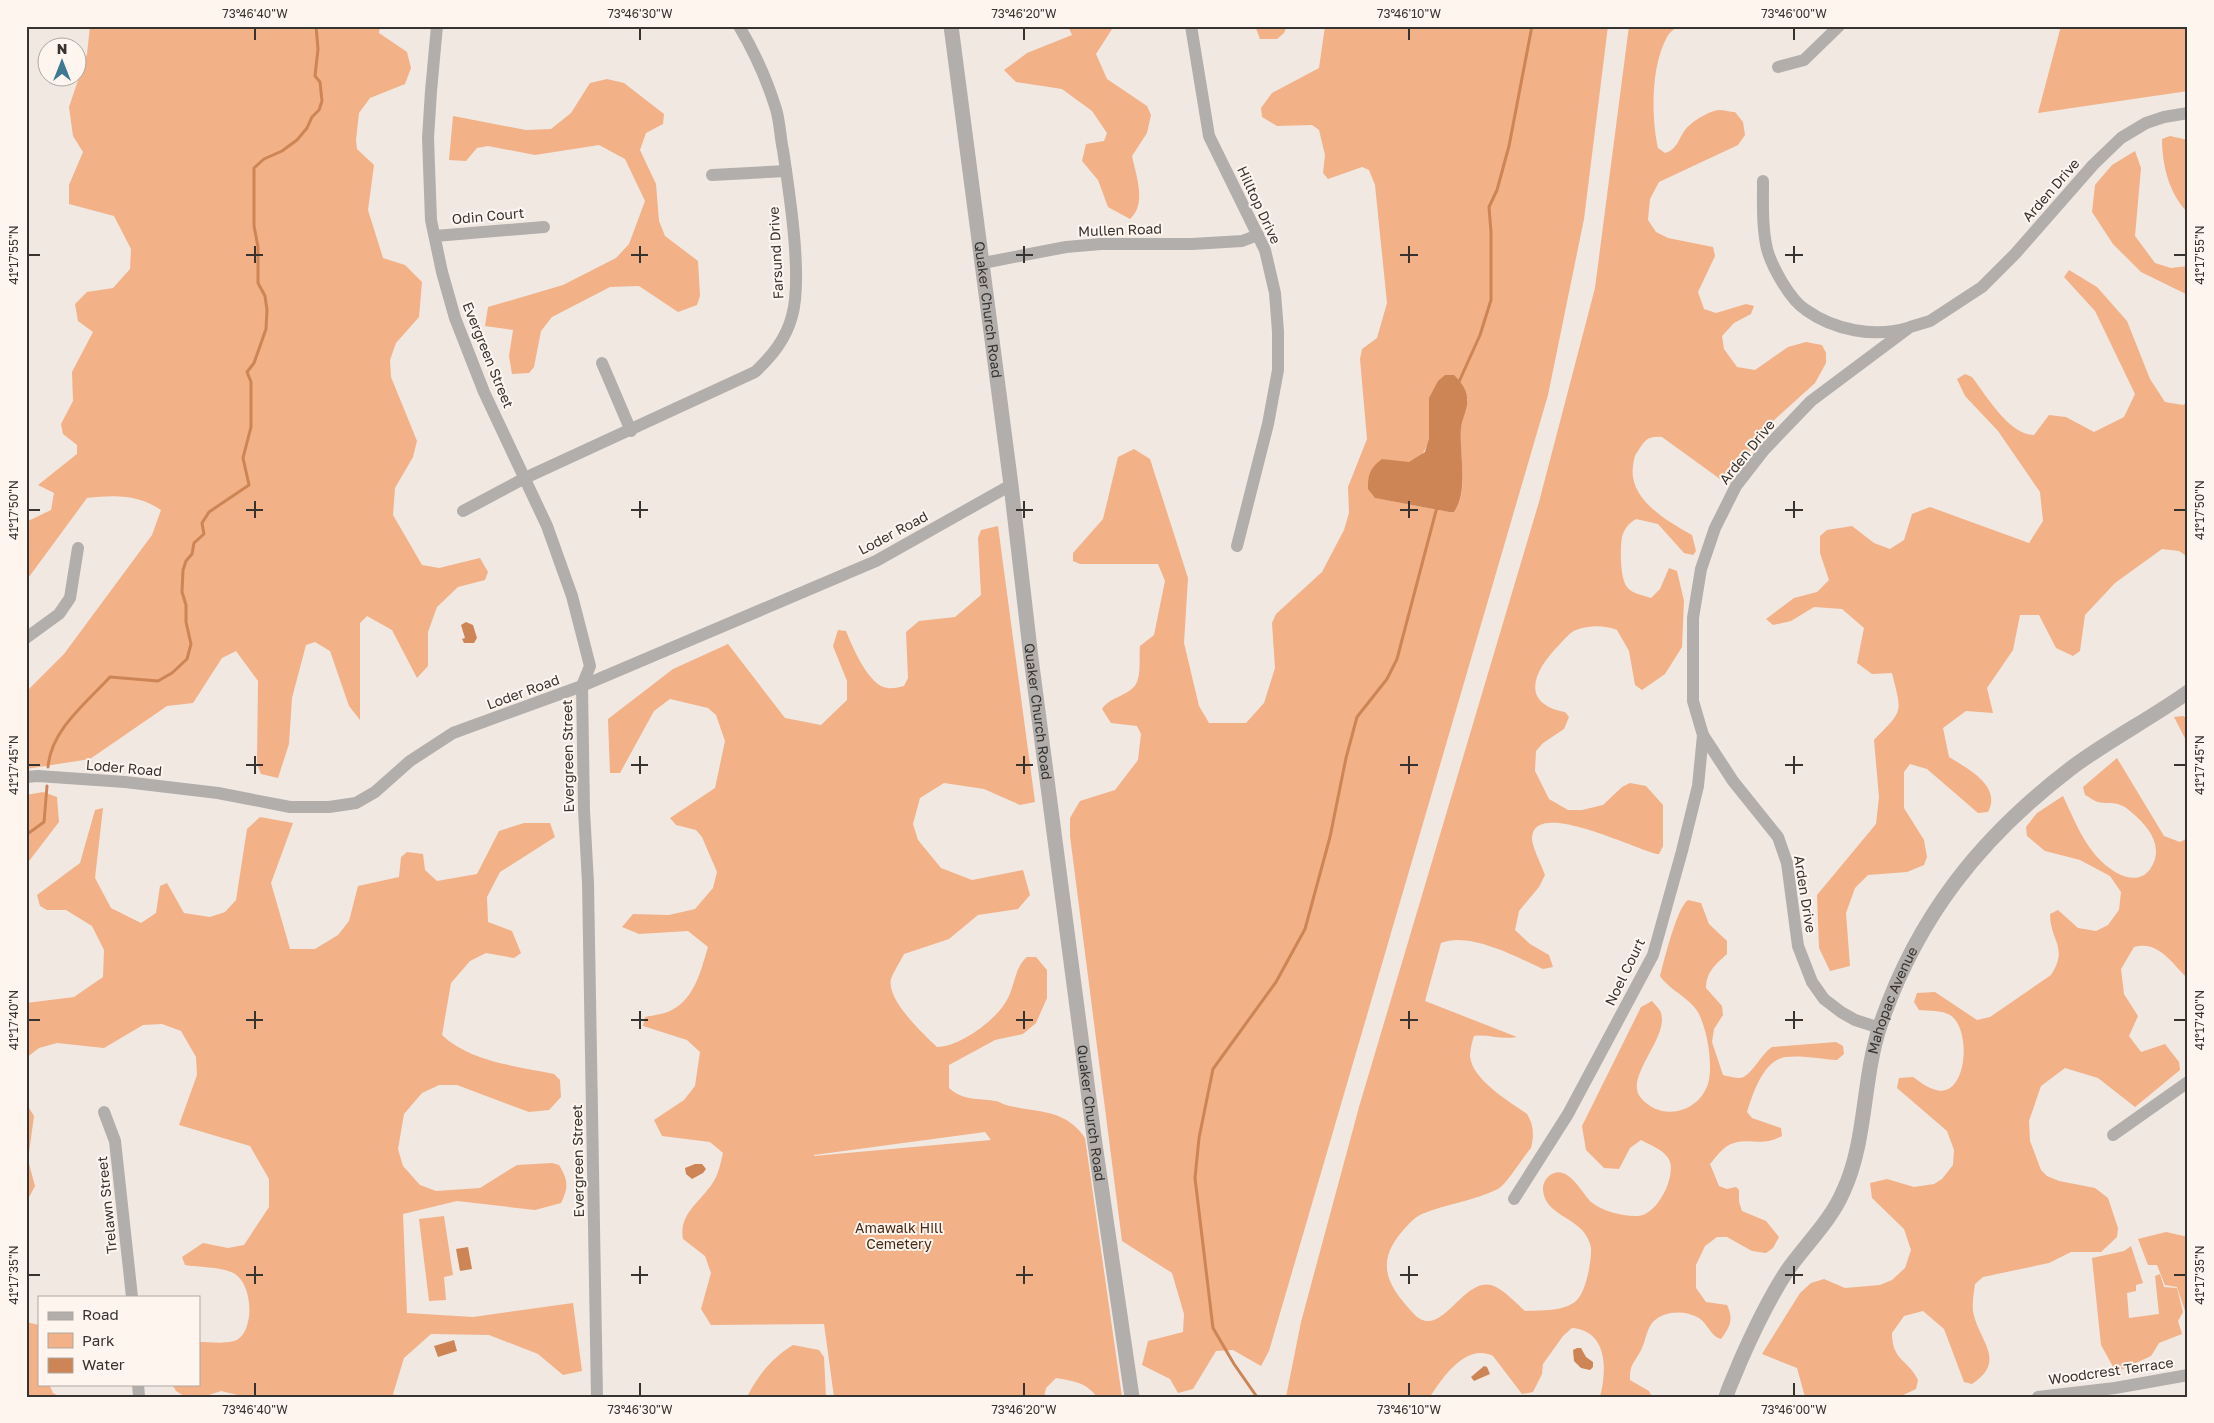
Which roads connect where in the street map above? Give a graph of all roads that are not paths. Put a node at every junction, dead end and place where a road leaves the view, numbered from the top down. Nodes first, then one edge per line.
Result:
1 (437, 26) edge
2 (740, 26) edge
3 (951, 26) edge
4 (1191, 26) edge
5 (1839, 26) edge
6 (1778, 67) dead end
7 (2188, 113) edge
8 (786, 171) junction
9 (712, 175) dead end
10 (1763, 181) dead end
11 (544, 227) dead end
12 (1258, 235) junction
13 (435, 236) junction
14 (983, 263) junction
15 (1910, 327) junction
16 (602, 363) dead end
17 (631, 431) junction
18 (525, 478) junction
19 (1011, 485) junction
20 (463, 511) dead end
21 (1237, 546) dead end
22 (78, 548) dead end
23 (26, 638) edge
24 (582, 686) junction
25 (2188, 692) edge
26 (1703, 736) junction
27 (26, 777) edge
28 (1880, 1028) junction
29 (2188, 1082) edge
30 (104, 1112) dead end
31 (2113, 1135) dead end
32 (1514, 1200) dead end
33 (132, 1296) edge
34 (2188, 1375) edge
35 (597, 1397) edge
36 (1132, 1397) edge
37 (1726, 1397) edge
38 (2038, 1397) edge

1 - 13 street, Evergreen Street
2 - 8 street, Farsund Drive
3 - 14 street, Quaker Church Road
4 - 12 street, Hilltop Drive
5 - 6 street
7 - 15 street, Arden Drive
8 - 9 street
8 - 17 street, Farsund Drive
10 - 15 street
11 - 13 street, Odin Court
12 - 14 street, Mullen Road
12 - 21 street, Hilltop Drive
13 - 18 street, Evergreen Street
14 - 19 street, Quaker Church Road
15 - 26 street, Arden Drive
16 - 17 street
17 - 18 street, Farsund Drive
18 - 20 street, Farsund Drive
18 - 24 street, Evergreen Street
19 - 24 street, Loder Road
19 - 36 street, Quaker Church Road
22 - 23 street
24 - 27 street, Loder Road
24 - 35 street, Evergreen Street
25 - 28 street, Mahopac Avenue
26 - 28 street, Arden Drive
26 - 32 street, Noel Court
28 - 37 street, Mahopac Avenue
29 - 31 street
30 - 33 street, Trelawn Street
34 - 38 street, Woodcrest Terrace

